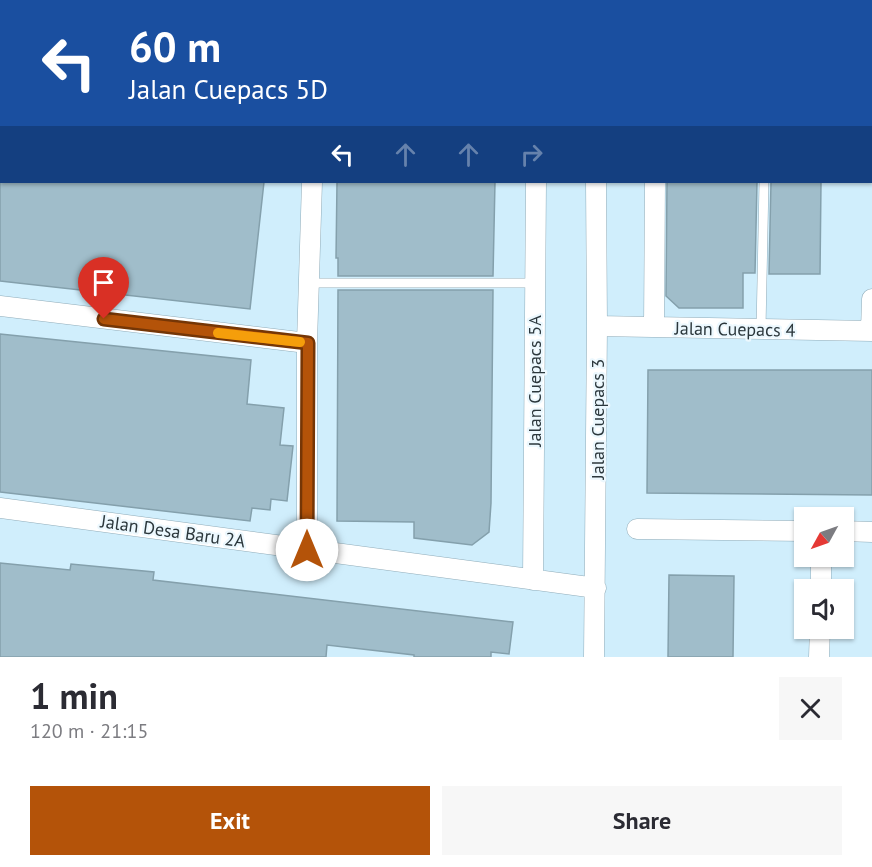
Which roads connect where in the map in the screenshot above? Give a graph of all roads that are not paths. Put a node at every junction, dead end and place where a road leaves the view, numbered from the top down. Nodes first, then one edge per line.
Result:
1 (312, 183) edge
2 (536, 183) edge
3 (596, 183) edge
4 (655, 183) edge
5 (764, 183) edge
6 (310, 283) junction
7 (534, 283) junction
8 (872, 299) edge
9 (0, 306) edge
10 (597, 326) junction
11 (654, 327) junction
12 (761, 329) junction
13 (872, 331) edge
14 (308, 343) junction
15 (0, 508) edge
16 (638, 529) dead end
17 (794, 531) edge
18 (854, 531) edge
19 (872, 532) edge
20 (307, 550) junction
21 (532, 580) junction
22 (596, 588) junction
23 (820, 639) edge
24 (594, 657) edge
25 (819, 657) edge

1 - 6 street
2 - 7 street, Jalan Cuepacs 5A
3 - 10 street, Jalan Cuepacs 3
4 - 11 street
5 - 12 lane
6 - 7 lane
6 - 14 street
7 - 21 street, Jalan Cuepacs 5A
8 - 13 street
9 - 14 street
10 - 11 street, Jalan Cuepacs 4
10 - 22 street, Jalan Cuepacs 3
11 - 12 street, Jalan Cuepacs 4
12 - 13 street, Jalan Cuepacs 4
14 - 20 street
15 - 20 street, Jalan Desa Baru 2A
16 - 17 street
18 - 19 street
20 - 21 street, Jalan Desa Baru 2A
21 - 22 street, Jalan Desa Baru 2A
22 - 24 street, Jalan Cuepacs 3
23 - 25 street

